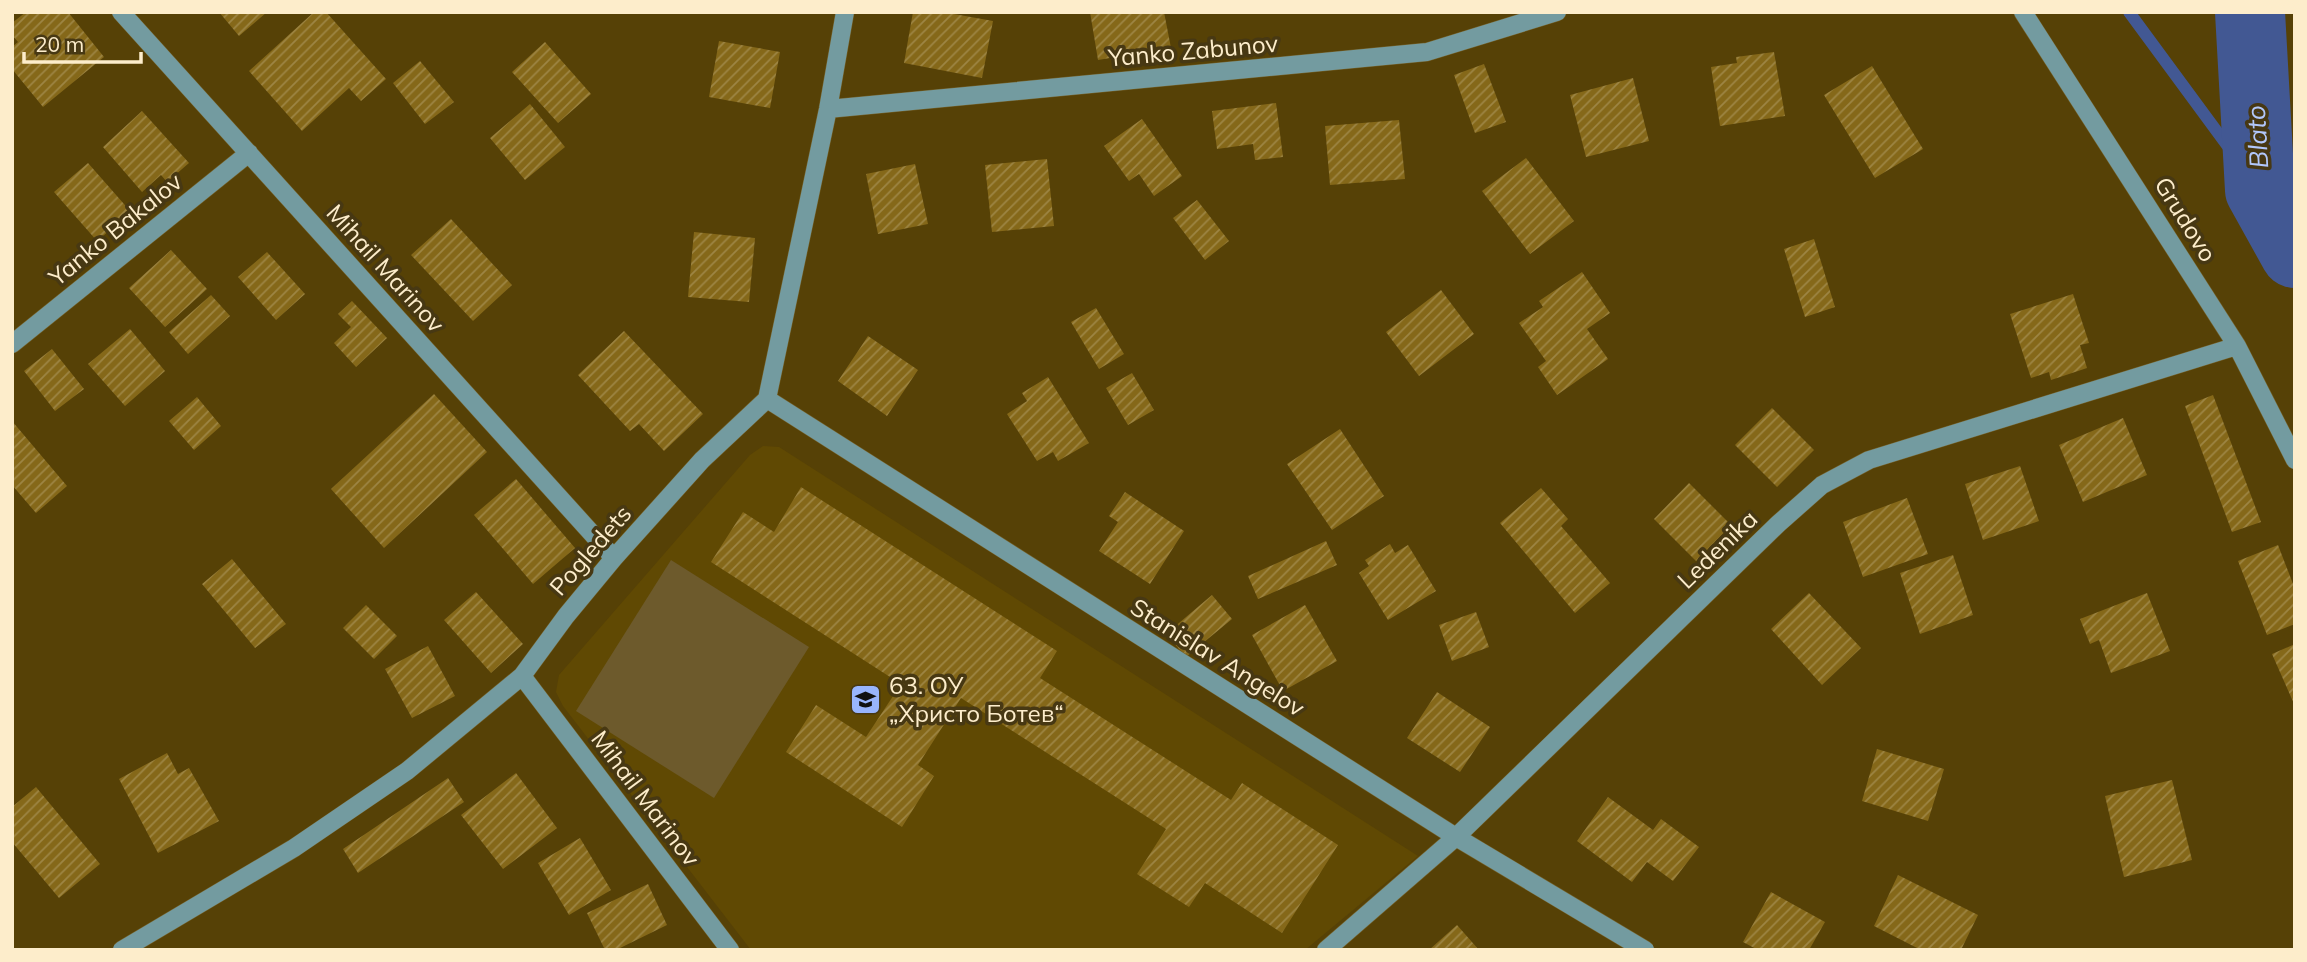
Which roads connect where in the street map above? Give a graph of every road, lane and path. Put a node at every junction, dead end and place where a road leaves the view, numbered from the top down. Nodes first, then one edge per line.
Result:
1 (121, 12) edge
2 (845, 12) edge
3 (1557, 12) edge
4 (2023, 12) edge
5 (828, 109) junction
6 (249, 153) junction
7 (12, 344) edge
8 (2237, 345) junction
9 (767, 399) junction
10 (2295, 460) edge
11 (614, 558) junction
12 (522, 676) junction
13 (1456, 837) junction
14 (122, 950) edge
15 (730, 950) edge
16 (1326, 950) edge
17 (1645, 950) edge

1 - 6 street, Mihail Marinov
2 - 5 street
3 - 5 street, Yanko Zabunov
4 - 8 street, Grudovo
5 - 9 street
6 - 7 street, Yanko Bakalov
6 - 11 street, Mihail Marinov
8 - 10 street, Grudovo
8 - 13 street, Ledenika
9 - 11 street, Pogledets
9 - 13 street, Stanislav Angelov
11 - 12 street, Pogledets
12 - 14 street, Pogledets
12 - 15 street, Mihail Marinov
13 - 16 street, Ledenika
13 - 17 street, Stanislav Angelov

